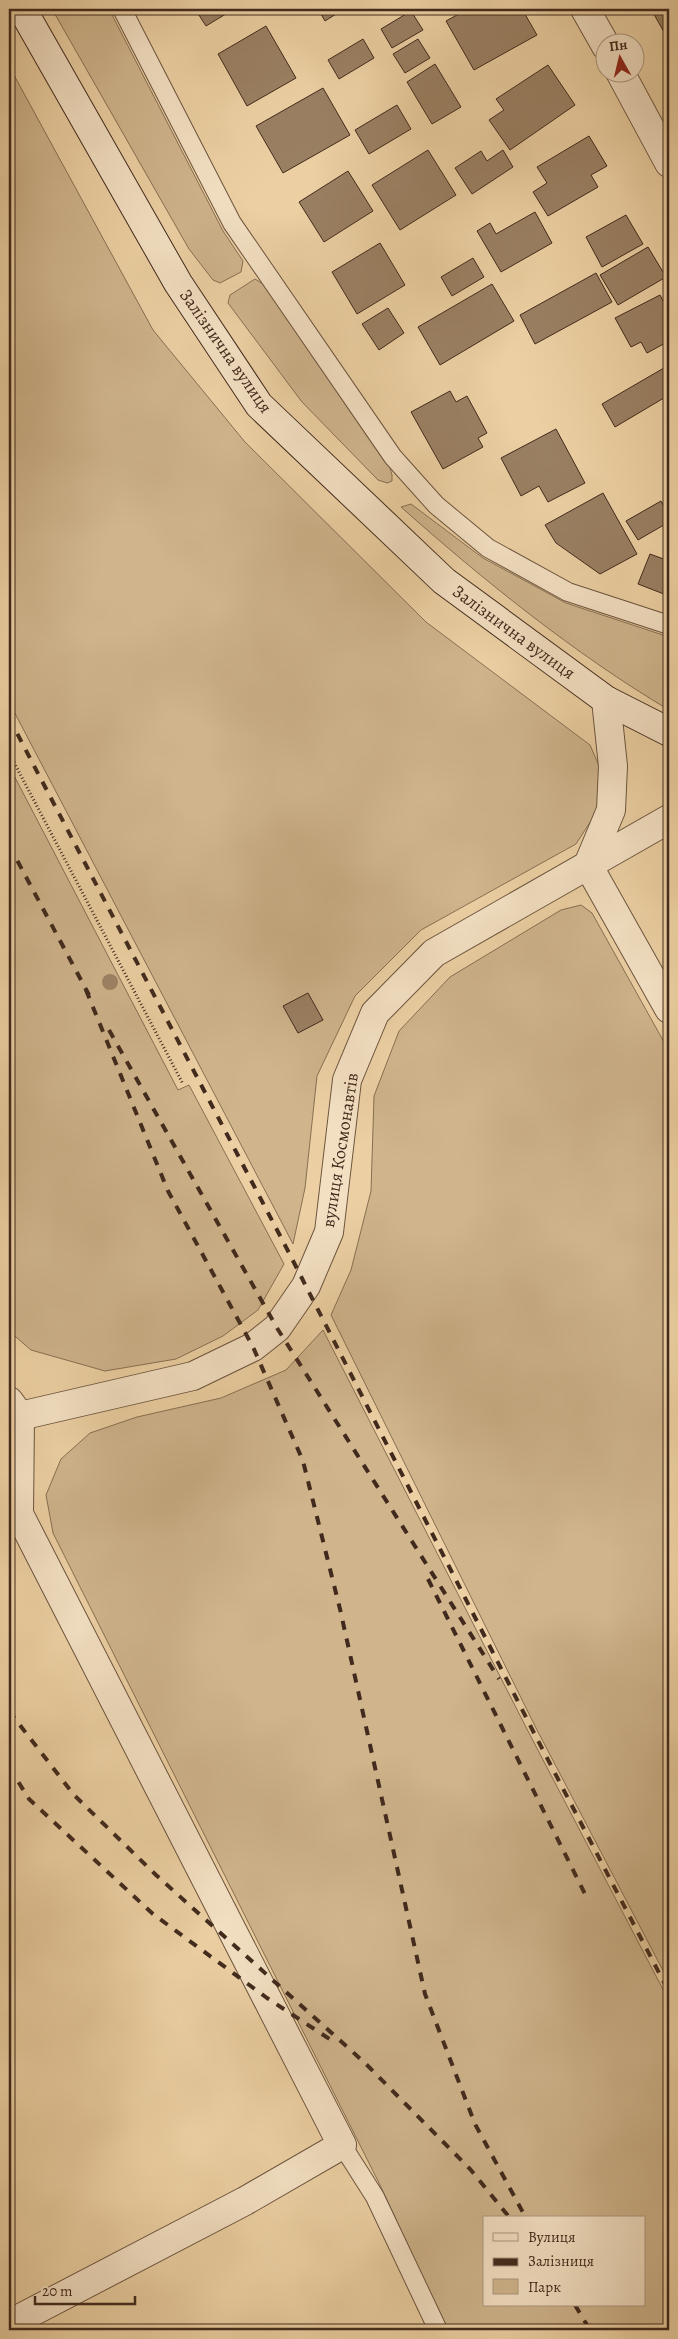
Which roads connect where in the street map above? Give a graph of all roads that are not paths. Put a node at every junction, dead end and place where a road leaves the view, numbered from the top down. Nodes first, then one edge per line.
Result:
1 (22, 9) edge
2 (122, 9) edge
3 (585, 9) edge
4 (598, 32) edge
5 (625, 82) edge
6 (669, 163) edge
7 (669, 625) edge
8 (606, 700) junction
9 (669, 732) edge
10 (669, 819) edge
11 (588, 865) junction
12 (669, 1009) edge
13 (14, 1408) edge
14 (342, 2145) junction
15 (9, 2324) edge
16 (438, 2330) edge

1 - 8 street, Залізнична вулиця
2 - 7 lane
3 - 4 street
5 - 6 street
8 - 9 street, Залізнична вулиця
8 - 11 street
10 - 11 street, вулиця Космонавтів
11 - 12 street
11 - 13 street, вулиця Космонавтів
13 - 14 street
14 - 15 street
14 - 16 lane

